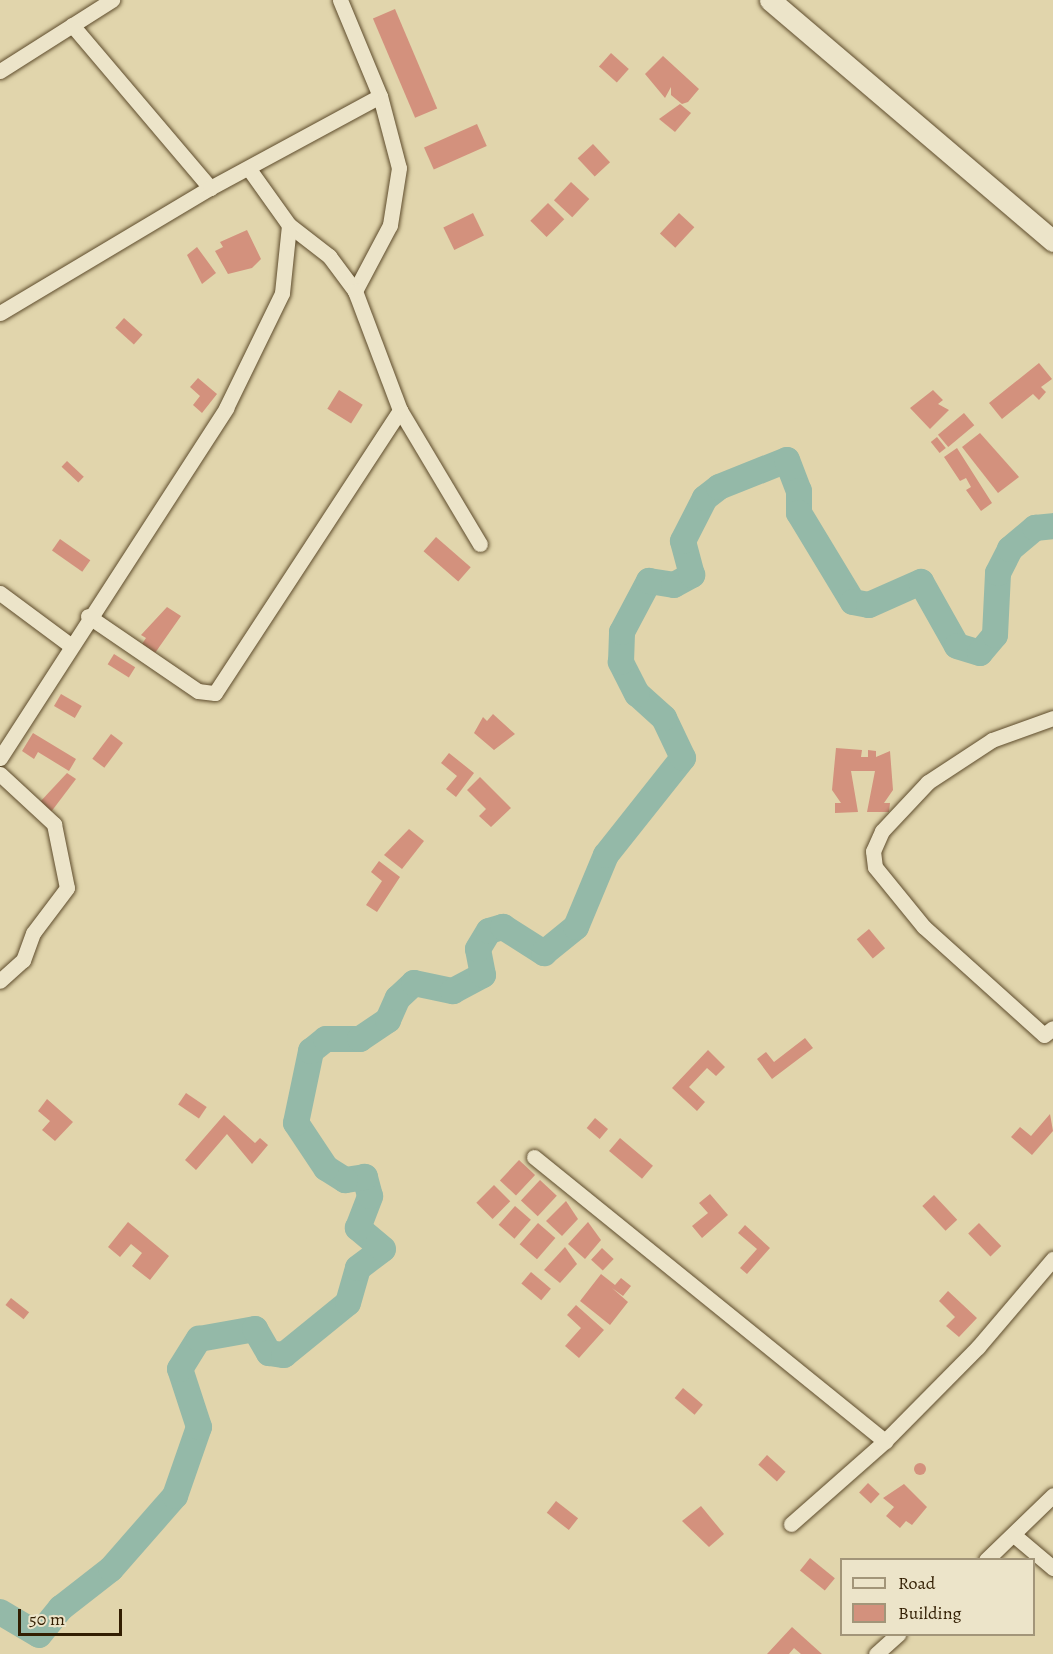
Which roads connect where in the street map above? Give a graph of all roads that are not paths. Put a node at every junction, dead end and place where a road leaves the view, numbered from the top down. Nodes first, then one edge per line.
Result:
1 (112, 0) edge
2 (340, 0) edge
3 (770, 0) edge
4 (72, 25) junction
5 (0, 71) edge
6 (380, 96) junction
7 (249, 169) junction
8 (210, 188) junction
9 (289, 225) junction
10 (1053, 241) edge
11 (355, 291) junction
12 (0, 313) edge
13 (400, 410) junction
14 (480, 544) dead end
15 (0, 593) edge
16 (88, 616) junction
17 (70, 645) junction
18 (1053, 718) edge
19 (0, 758) edge
20 (0, 774) edge
21 (0, 981) edge
22 (1050, 1035) edge
23 (534, 1157) dead end
24 (1053, 1259) edge
25 (885, 1441) junction
26 (1053, 1496) edge
27 (791, 1524) dead end
28 (1015, 1536) junction
29 (988, 1558) edge
30 (1053, 1568) edge
31 (897, 1636) edge
32 (876, 1654) edge

1 - 4 street
2 - 6 street
3 - 10 main road
4 - 5 street
4 - 8 street
6 - 7 street
6 - 11 street
7 - 8 street
7 - 9 street
8 - 12 street
9 - 11 street
9 - 16 street
11 - 13 street
13 - 14 street
13 - 16 street
15 - 17 street
16 - 17 street
17 - 19 street
18 - 22 street
20 - 21 street
23 - 25 street
24 - 25 street
25 - 27 street
26 - 28 street
28 - 29 street
28 - 30 street
31 - 32 street

